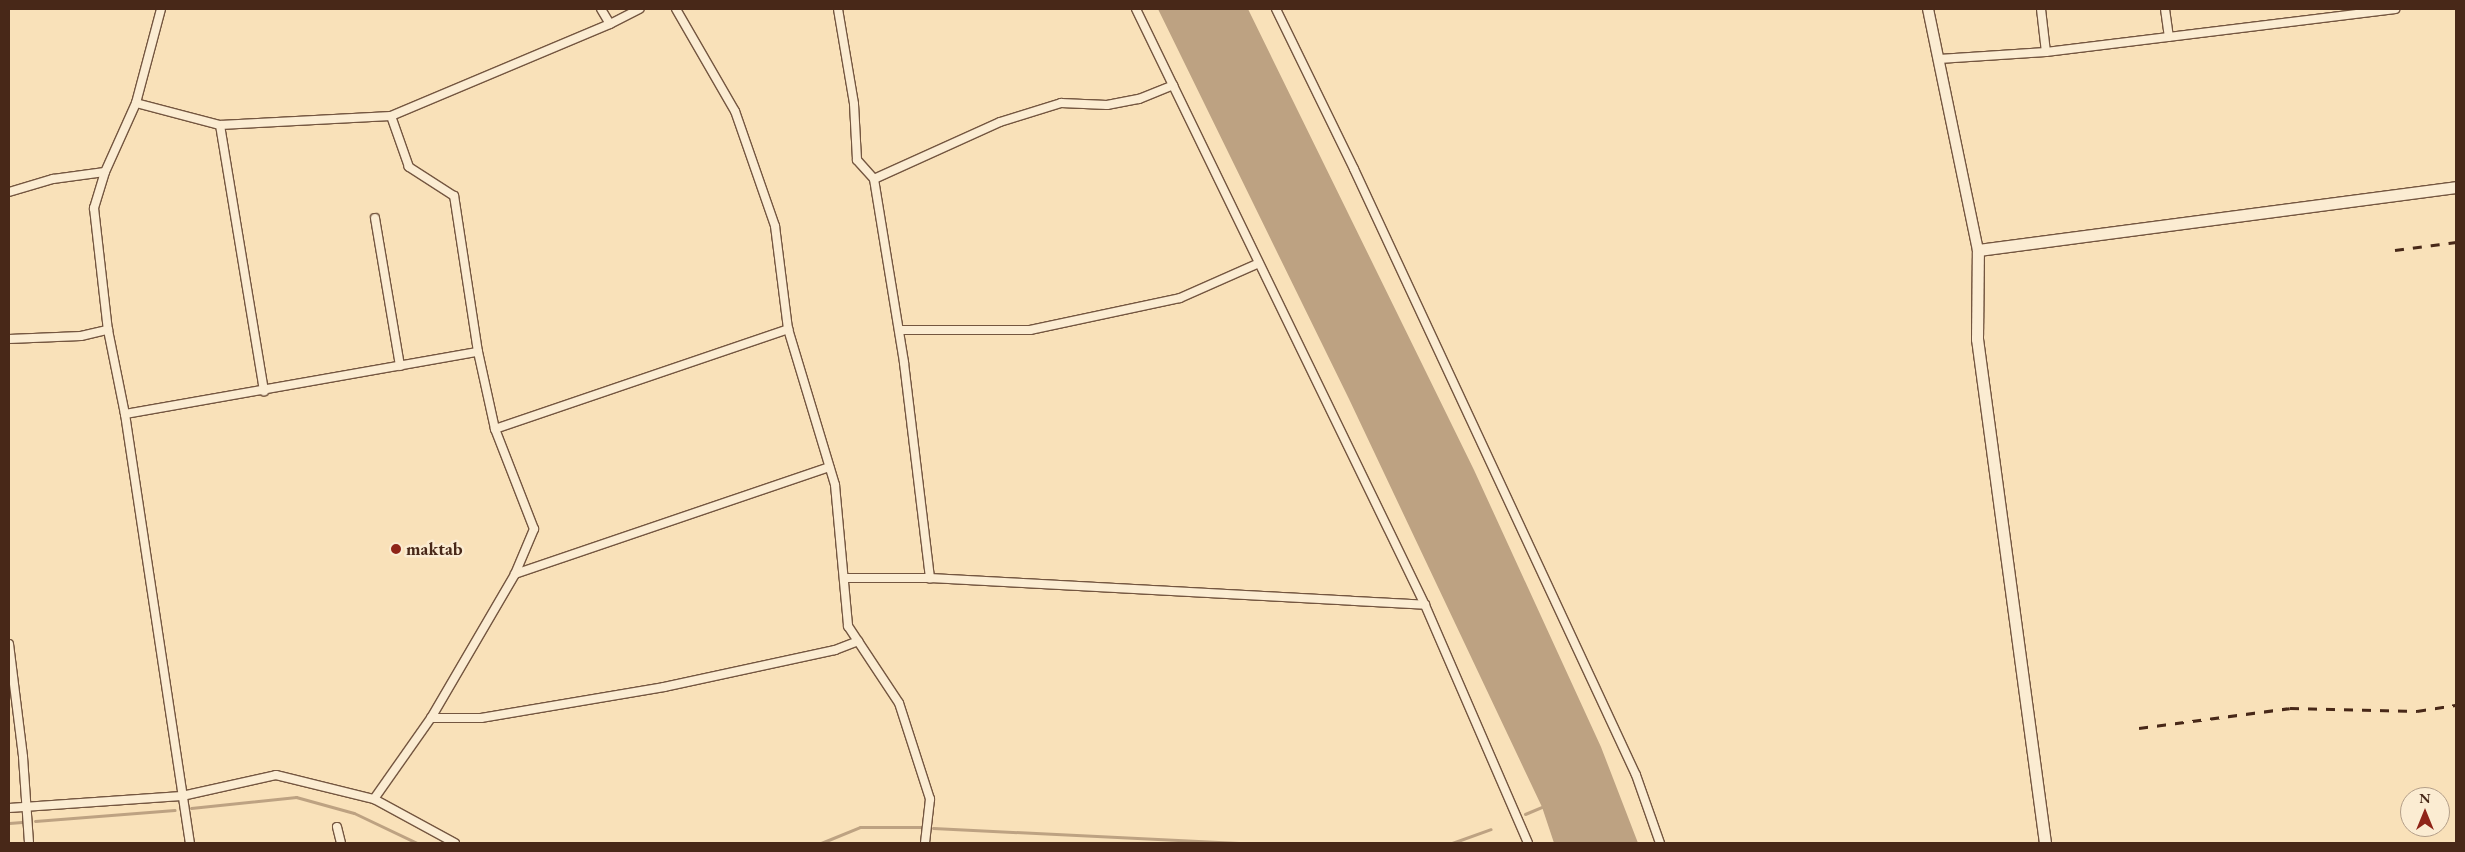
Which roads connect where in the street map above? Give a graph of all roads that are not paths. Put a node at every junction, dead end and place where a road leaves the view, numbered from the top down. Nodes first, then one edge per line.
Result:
1 (161, 9) edge
2 (600, 9) edge
3 (639, 9) edge
4 (676, 9) edge
5 (838, 9) edge
6 (1136, 9) edge
7 (1276, 9) edge
8 (1928, 9) edge
9 (2041, 9) edge
10 (2165, 9) edge
11 (2394, 9) edge
12 (610, 24) junction
13 (2169, 37) junction
14 (2046, 52) junction
15 (1939, 59) junction
16 (1173, 85) junction
17 (136, 103) junction
18 (390, 116) junction
19 (220, 125) junction
20 (105, 172) junction
21 (874, 179) junction
22 (2456, 187) edge
23 (9, 192) edge
24 (375, 218) dead end
25 (1978, 250) junction
26 (1258, 263) junction
27 (788, 329) junction
28 (108, 330) junction
29 (899, 330) junction
30 (9, 340) edge
31 (478, 352) junction
32 (400, 366) junction
33 (264, 391) junction
34 (125, 414) junction
35 (496, 429) junction
36 (829, 466) junction
37 (515, 574) junction
38 (844, 578) junction
39 (930, 578) junction
40 (1425, 604) junction
41 (858, 641) junction
42 (9, 644) edge
43 (431, 718) junction
44 (182, 796) junction
45 (374, 799) junction
46 (28, 805) junction
47 (9, 808) edge
48 (338, 828) dead end
49 (29, 843) edge
50 (190, 843) edge
51 (341, 843) edge
52 (455, 843) edge
53 (925, 843) edge
54 (1528, 843) edge
55 (1660, 843) edge
56 (2045, 843) edge

1 - 17 street
2 - 12 street
3 - 12 street
4 - 27 street
5 - 21 street
6 - 16 street
7 - 55 street
8 - 15 street
9 - 14 street
10 - 13 street
11 - 13 street
12 - 18 street
13 - 14 street
14 - 15 street
15 - 25 street
16 - 21 street
16 - 26 street
17 - 19 street
17 - 20 street
18 - 19 street
18 - 31 street
19 - 33 street
20 - 23 street
20 - 28 street
21 - 29 street
22 - 25 main road
24 - 32 street
25 - 56 main road
26 - 29 street
26 - 40 street
27 - 35 street
27 - 36 street
28 - 30 street
28 - 34 street
29 - 39 street
31 - 32 street
31 - 35 street
32 - 33 street
33 - 34 street
34 - 44 street
35 - 37 street
36 - 37 street
36 - 38 street
37 - 43 street
38 - 39 street
38 - 41 street
39 - 40 street
40 - 54 street
41 - 43 street
41 - 53 street
42 - 46 street
43 - 45 street
44 - 45 street
44 - 46 street
44 - 50 street
45 - 52 street
46 - 47 street
46 - 49 street
48 - 51 street

